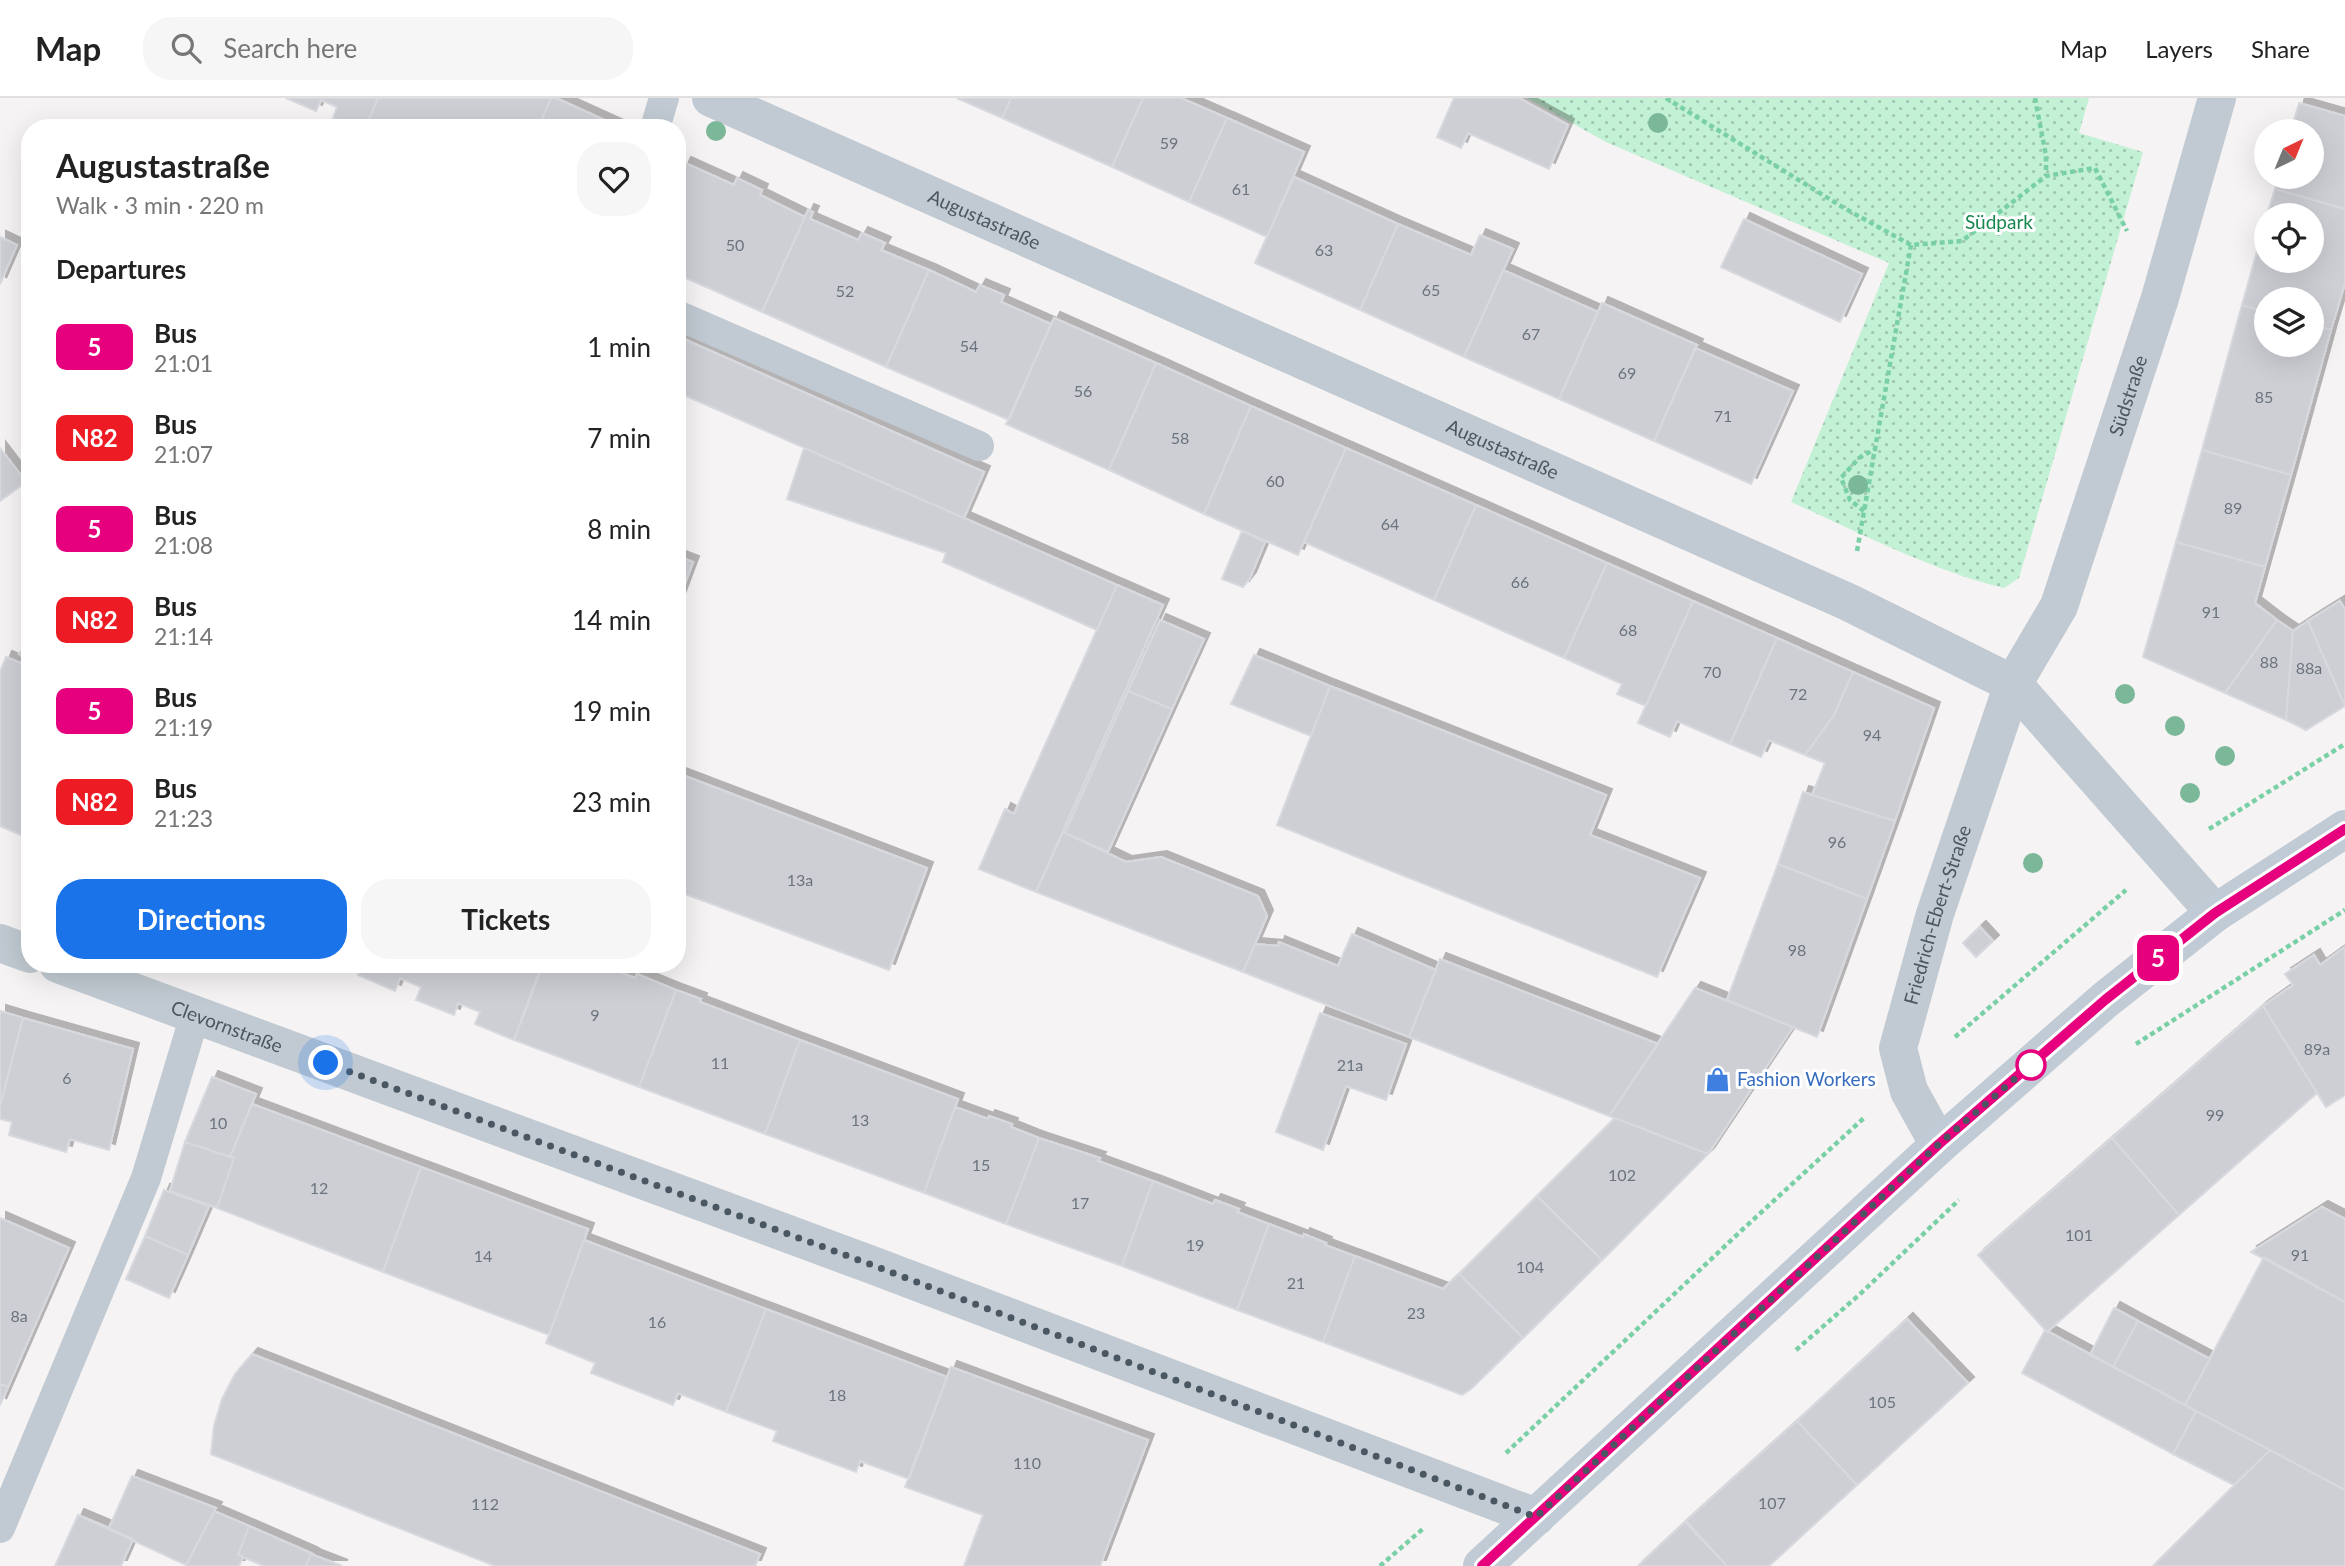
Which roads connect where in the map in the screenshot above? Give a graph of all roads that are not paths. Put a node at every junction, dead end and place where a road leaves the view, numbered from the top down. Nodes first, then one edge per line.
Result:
1 (664, 98) edge
2 (711, 98) edge
3 (2217, 98) edge
4 (658, 119) edge
5 (686, 319) edge
6 (979, 446) dead end
7 (2013, 684) junction
8 (2345, 829) edge
9 (2215, 913) junction
10 (0, 943) edge
11 (21, 951) edge
12 (82, 973) edge
13 (195, 1015) junction
14 (1939, 1144) junction
15 (1536, 1517) junction
16 (0, 1528) edge
17 (1482, 1566) edge

1 - 4 lane
2 - 7 street, Augustastraße
3 - 7 street, Südstraße
5 - 6 lane
7 - 9 street, Augustastraße
7 - 14 street, Friedrich-Ebert-Straße
8 - 9 street
9 - 14 street
10 - 11 street
12 - 13 street, Clevornstraße
13 - 15 street, Clevornstraße
13 - 16 lane
14 - 15 street
15 - 17 street

